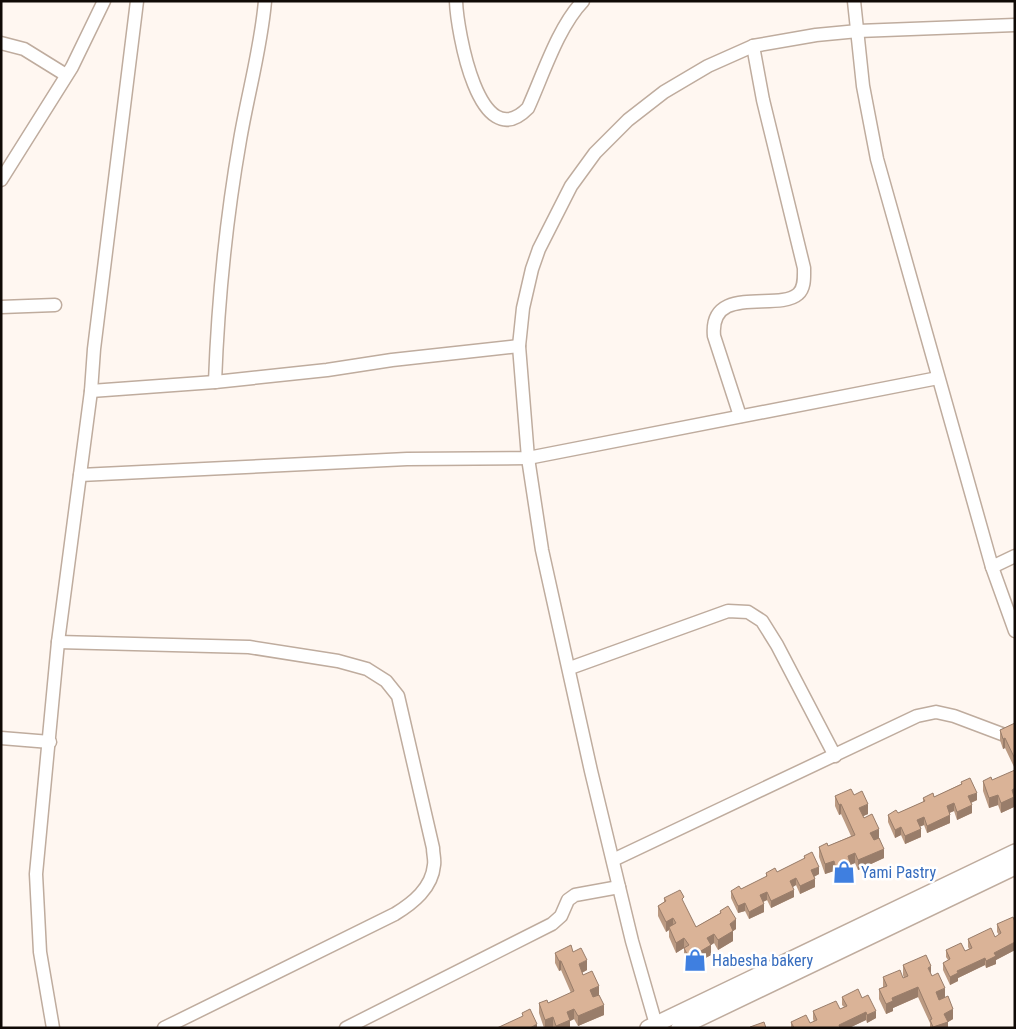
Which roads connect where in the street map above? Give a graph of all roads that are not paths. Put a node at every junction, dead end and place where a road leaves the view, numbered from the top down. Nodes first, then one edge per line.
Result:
1 (104, 1) edge
2 (137, 1) edge
3 (265, 1) edge
4 (456, 1) edge
5 (583, 1) edge
6 (854, 1) edge
7 (1015, 25) edge
8 (858, 31) junction
9 (1, 43) edge
10 (753, 46) junction
11 (66, 75) junction
12 (1, 180) edge
13 (55, 305) dead end
14 (1, 307) edge
15 (519, 346) junction
16 (938, 378) junction
17 (215, 382) junction
18 (91, 391) junction
19 (740, 416) junction
20 (528, 458) junction
21 (80, 476) junction
22 (1015, 556) edge
23 (992, 567) junction
24 (1015, 631) edge
25 (58, 642) junction
26 (570, 668) junction
27 (1, 738) edge
28 (1015, 739) edge
29 (50, 742) junction
30 (834, 756) junction
31 (1015, 852) edge
32 (613, 860) junction
33 (1015, 867) edge
34 (619, 887) junction
35 (653, 1026) edge
36 (169, 1027) edge
37 (53, 1028) edge
38 (346, 1028) edge
39 (679, 1028) edge

1 - 11 street
2 - 18 street
3 - 17 street
4 - 5 street
6 - 8 street
7 - 8 street
8 - 10 street
8 - 16 street
9 - 11 street
10 - 15 street
10 - 19 street
11 - 12 street
13 - 14 street
15 - 17 street
15 - 20 street
16 - 19 street
16 - 23 street
17 - 18 street
18 - 21 street
19 - 20 street
20 - 21 street
20 - 26 street
21 - 25 street
22 - 23 street
23 - 24 street
25 - 29 street
25 - 36 street
26 - 30 street
26 - 32 street
27 - 29 street
28 - 30 street
29 - 37 street
30 - 32 street
31 - 35 street
32 - 34 street
33 - 39 street
34 - 35 street
34 - 38 street

